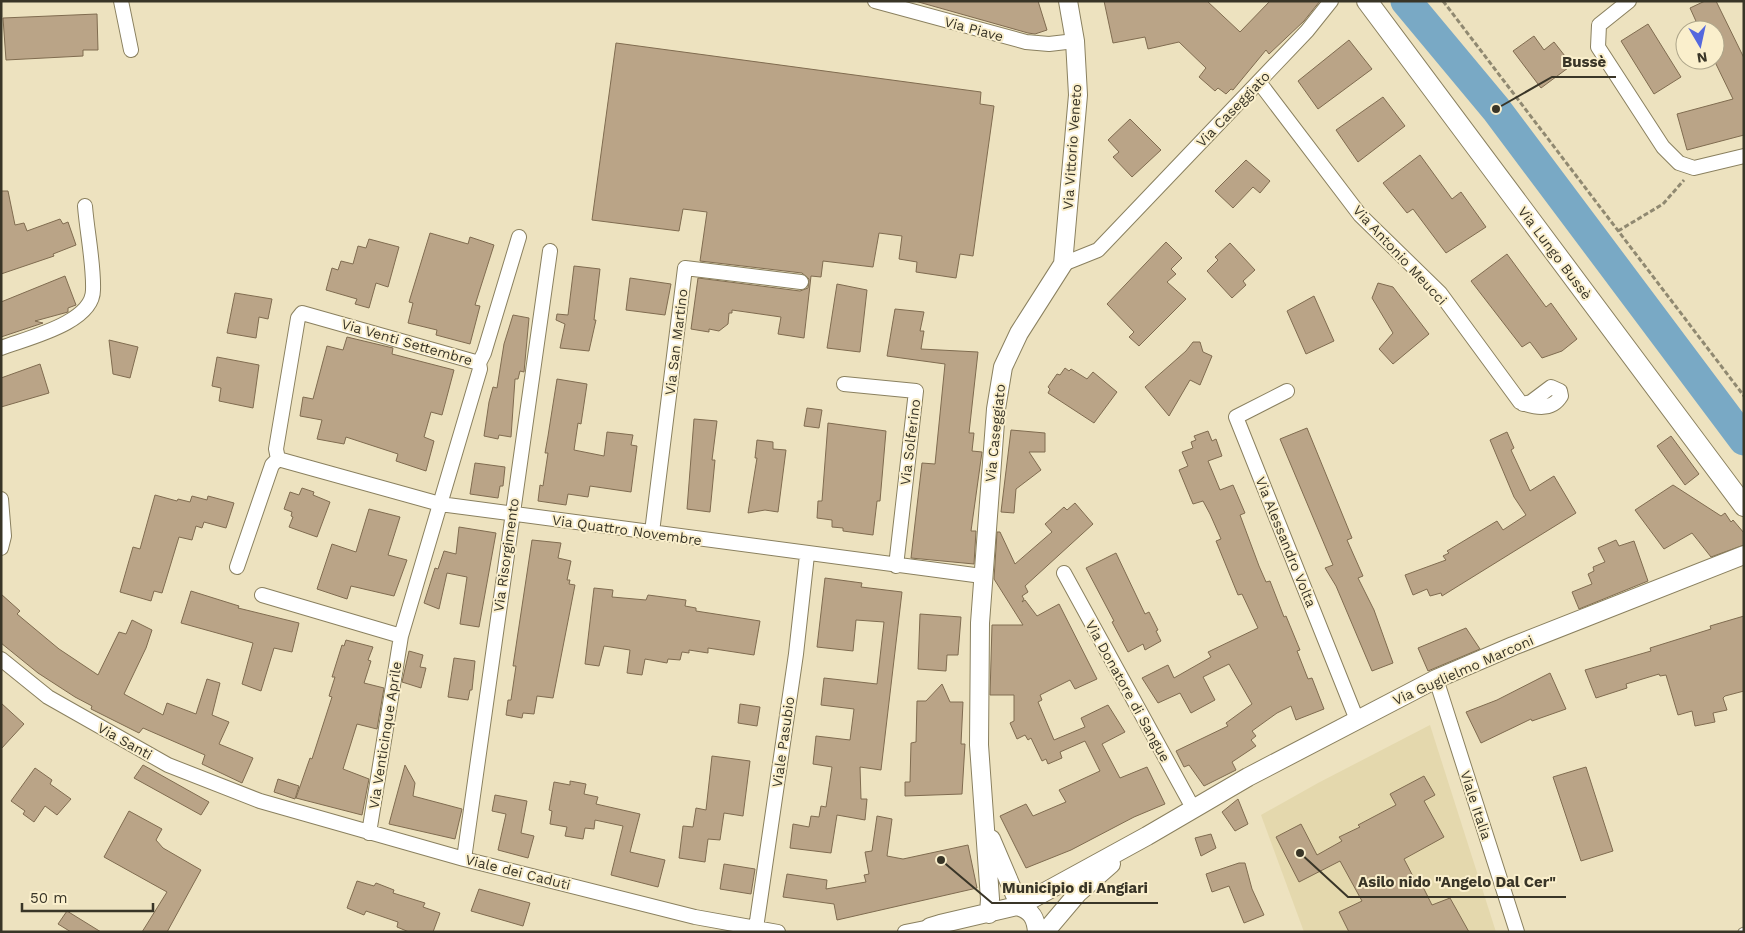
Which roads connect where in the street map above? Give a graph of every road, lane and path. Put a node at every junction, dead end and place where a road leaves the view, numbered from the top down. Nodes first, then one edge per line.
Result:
1 (121, 1) edge
2 (875, 1) edge
3 (1068, 1) edge
4 (1331, 1) edge
5 (1367, 1) edge
6 (1443, 1) edge
7 (1629, 1) edge
8 (1075, 41) junction
9 (130, 50) dead end
10 (1259, 82) junction
11 (1744, 156) edge
12 (1694, 168) junction
13 (85, 206) dead end
14 (1618, 231) junction
15 (519, 237) dead end
16 (550, 251) dead end
17 (1062, 264) junction
18 (801, 282) dead end
19 (1, 348) edge
20 (479, 363) junction
21 (844, 384) dead end
22 (1287, 391) dead end
23 (1744, 396) edge
24 (1523, 404) dead end
25 (278, 459) junction
26 (1, 499) edge
27 (440, 504) junction
28 (1744, 506) edge
29 (511, 514) junction
30 (652, 532) junction
31 (1, 548) edge
32 (807, 555) junction
33 (1744, 555) edge
34 (896, 566) junction
35 (237, 567) dead end
36 (1064, 574) dead end
37 (982, 576) junction
38 (262, 595) dead end
39 (402, 636) junction
40 (1, 659) edge
41 (1436, 679) junction
42 (1357, 720) junction
43 (260, 801) joint
44 (1193, 808) junction
45 (983, 817) junction
46 (369, 833) junction
47 (1147, 836) junction
48 (464, 859) junction
49 (1021, 905) junction
50 (989, 914) junction
51 (756, 928) junction
52 (928, 929) edge
53 (778, 932) edge
54 (905, 932) edge
55 (1037, 932) edge
56 (1044, 932) edge
57 (1517, 932) edge

1 - 9 street
2 - 8 street, Via Piave
3 - 8 street, Via Vittorio Veneto
4 - 10 street, Via Caseggiato
5 - 28 main road, Via Lungo Bussè
6 - 14 path
7 - 12 street
8 - 17 street, Via Vittorio Veneto
10 - 17 street, Via Caseggiato
10 - 24 street, Via Antonio Meucci
11 - 12 street
12 - 14 path
13 - 19 street
14 - 23 path
15 - 20 street
16 - 29 street, Via Risorgimento
17 - 37 street, Via Caseggiato
18 - 30 street, Via San Martino
20 - 25 street, Via Venti Settembre
20 - 27 street, Via Venti Settembre
21 - 34 street, Via Solferino
22 - 42 street, Via Alessandro Volta
25 - 27 street, Via Quattro Novembre
25 - 35 street
26 - 31 street
27 - 29 street, Via Quattro Novembre
27 - 39 street, Via Venticinque Aprile
29 - 30 street, Via Quattro Novembre
29 - 48 street, Via Risorgimento
30 - 32 street, Via Quattro Novembre
32 - 34 street, Via Quattro Novembre
32 - 51 street, Viale Pasubio
33 - 41 street, Via Guglielmo Marconi
34 - 37 street, Via Quattro Novembre
36 - 44 street, Via Donatore di Sangue
37 - 45 street, Via Caseggiato
38 - 39 street
39 - 46 street, Via Venticinque Aprile
40 - 43 street, Via Santi
41 - 42 street, Via Guglielmo Marconi
41 - 57 street, Viale Italia
42 - 44 street, Via Guglielmo Marconi
43 - 46 street, Viale dei Caduti
44 - 47 street, Via Guglielmo Marconi
45 - 49 street
45 - 50 street, Via Caseggiato
46 - 48 street, Viale dei Caduti
47 - 49 street
47 - 56 street
48 - 51 street, Viale dei Caduti
49 - 50 street
49 - 55 street
50 - 52 street
51 - 53 street, Viale dei Caduti
52 - 54 street

